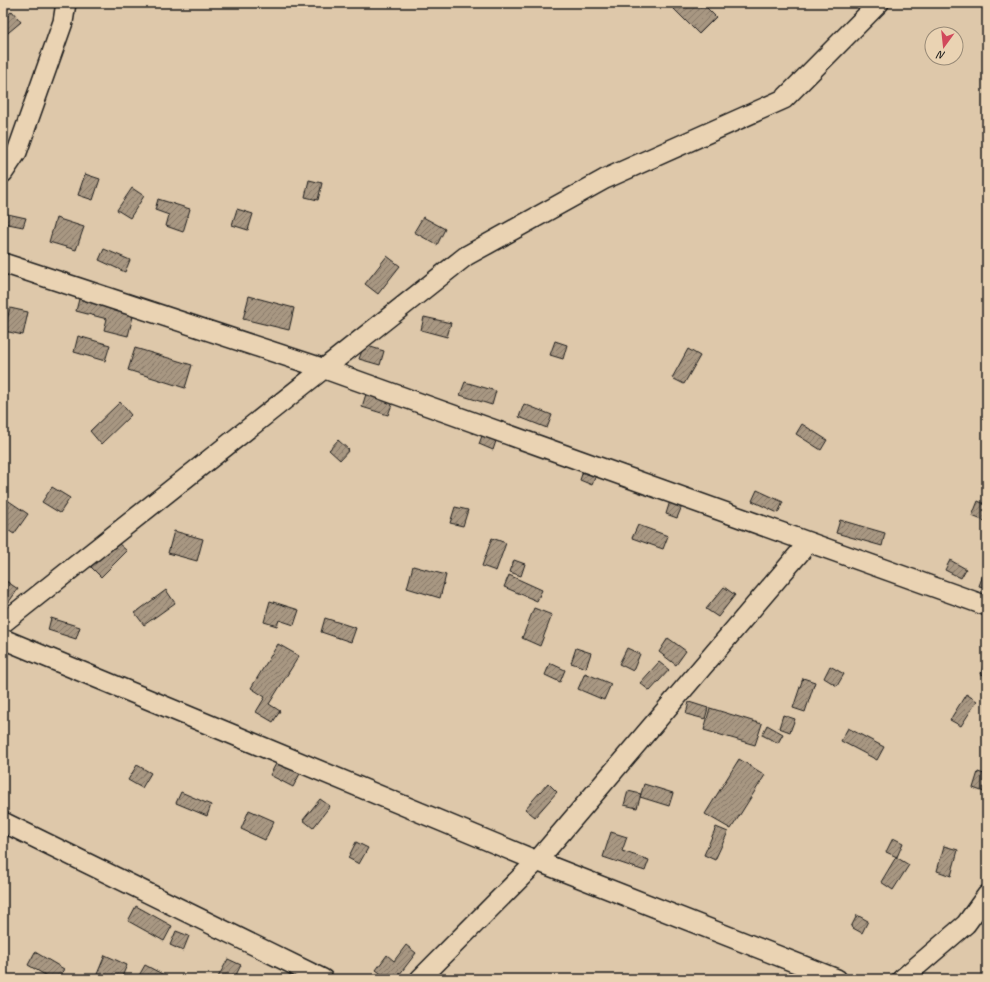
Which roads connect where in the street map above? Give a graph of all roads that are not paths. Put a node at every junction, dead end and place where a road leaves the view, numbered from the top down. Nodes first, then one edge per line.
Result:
1 (66, 3) edge
2 (879, 3) edge
3 (3, 173) edge
4 (3, 263) edge
5 (322, 368) junction
6 (808, 542) junction
7 (987, 606) edge
8 (3, 623) edge
9 (3, 639) edge
10 (3, 822) edge
11 (537, 861) junction
12 (987, 895) edge
13 (323, 979) edge
14 (420, 979) edge
15 (837, 979) edge
16 (902, 979) edge

1 - 3 street
2 - 5 street
4 - 5 street
5 - 6 street
5 - 8 street
6 - 7 street
6 - 11 street
9 - 11 street
10 - 13 street
11 - 14 street
11 - 15 street
12 - 16 street

